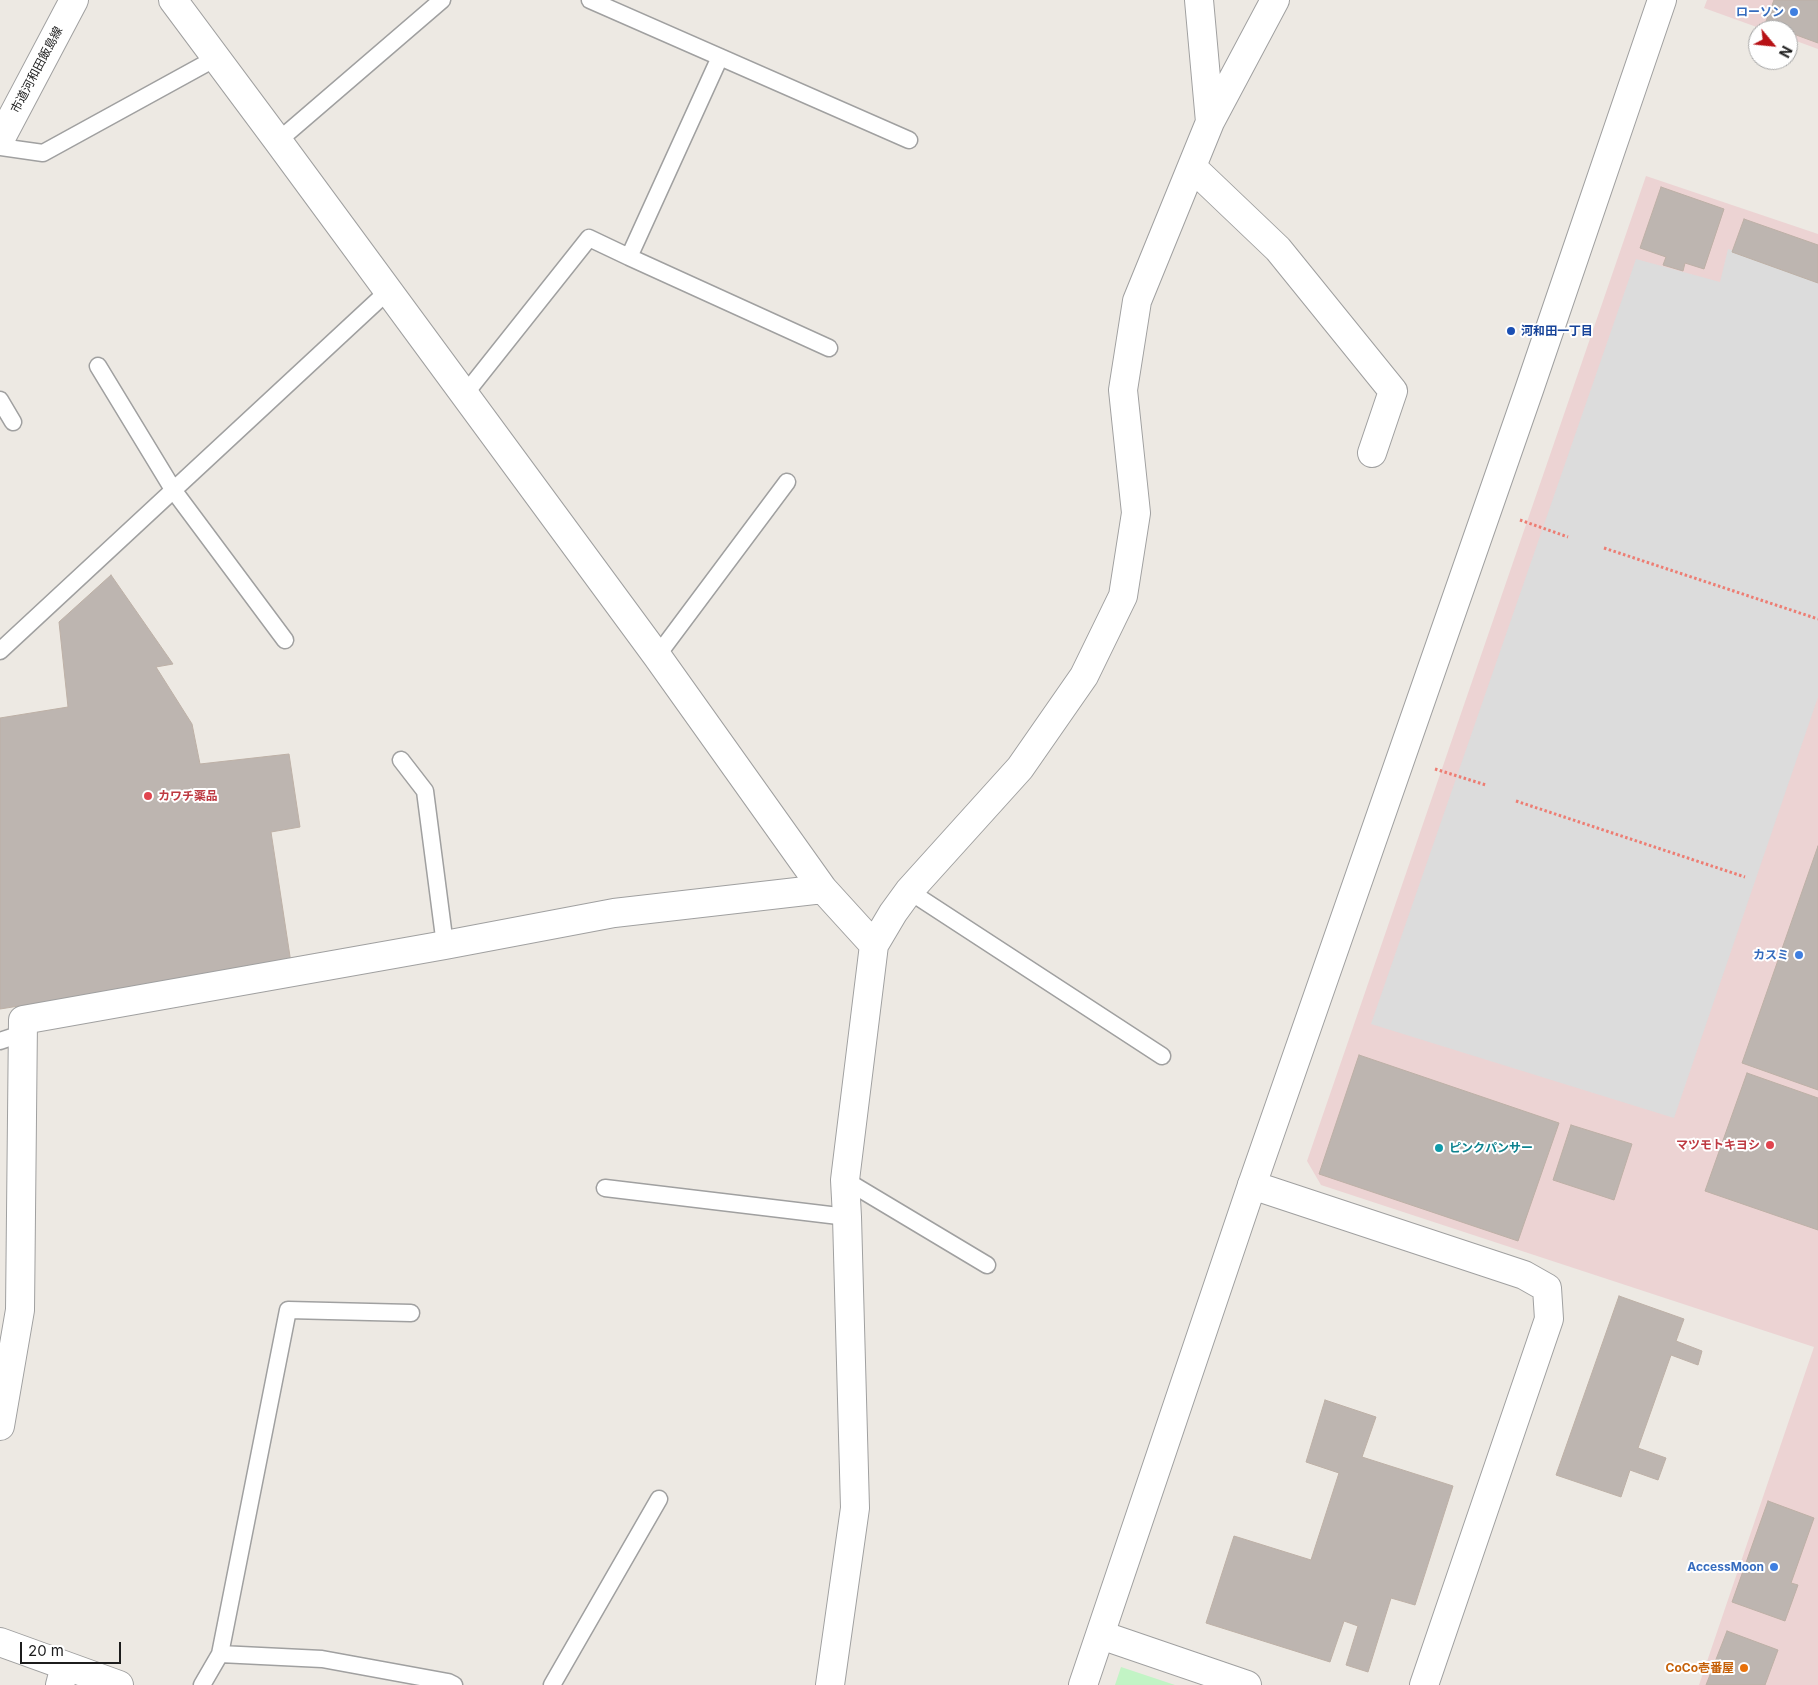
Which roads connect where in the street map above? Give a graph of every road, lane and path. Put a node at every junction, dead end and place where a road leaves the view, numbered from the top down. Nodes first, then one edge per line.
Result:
1 (74, 0) edge
2 (173, 0) edge
3 (442, 0) edge
4 (590, 0) edge
5 (1199, 0) edge
6 (1275, 0) edge
7 (1662, 0) edge
8 (720, 57) junction
9 (216, 58) junction
10 (1210, 122) junction
11 (0, 140) edge
12 (909, 140) dead end
13 (278, 141) junction
14 (0, 148) edge
15 (1192, 167) junction
16 (629, 257) junction
17 (388, 291) junction
18 (829, 348) dead end
19 (98, 366) dead end
20 (465, 394) junction
21 (0, 400) edge
22 (13, 422) dead end
23 (1372, 454) dead end
24 (787, 482) dead end
25 (174, 491) junction
26 (1520, 520) dead end
27 (1568, 537) dead end
28 (1604, 548) dead end
29 (1818, 619) edge
30 (285, 640) dead end
31 (0, 651) edge
32 (657, 656) junction
33 (401, 760) dead end
34 (1435, 770) dead end
35 (1486, 785) dead end
36 (1516, 801) dead end
37 (1745, 877) dead end
38 (823, 889) junction
39 (909, 891) junction
40 (444, 945) junction
41 (874, 945) junction
42 (12, 1037) edge
43 (1162, 1056) dead end
44 (845, 1180) junction
45 (1252, 1185) junction
46 (605, 1188) dead end
47 (847, 1217) junction
48 (987, 1265) dead end
49 (411, 1313) dead end
50 (0, 1426) edge
51 (659, 1499) dead end
52 (1101, 1635) junction
53 (0, 1642) edge
54 (220, 1654) junction
55 (62, 1676) edge
56 (119, 1685) edge
57 (202, 1685) edge
58 (454, 1685) edge
59 (552, 1685) edge
60 (830, 1685) edge
61 (1084, 1685) edge
62 (1247, 1685) edge
63 (1424, 1685) edge

1 - 11 street, 市道河和田飯島線
2 - 9 street
3 - 13 lane
4 - 8 lane
5 - 10 street
6 - 10 street
7 - 45 street
8 - 12 lane
8 - 16 lane
9 - 13 street
9 - 14 lane
10 - 15 street
13 - 17 street
15 - 23 street
15 - 39 street
16 - 18 lane
16 - 20 lane
17 - 20 street
17 - 25 lane
19 - 25 lane
20 - 32 street
21 - 22 lane
24 - 32 lane
25 - 30 lane
25 - 31 lane
26 - 27 path
28 - 29 path
32 - 38 street
33 - 40 lane
34 - 35 path
36 - 37 path
38 - 40 street
38 - 41 street
39 - 41 street
39 - 43 lane
40 - 42 street
41 - 44 street
42 - 50 street
44 - 47 street
44 - 48 lane
45 - 52 street
45 - 63 street
46 - 47 lane
47 - 60 street
49 - 54 lane
51 - 59 lane
52 - 61 street
52 - 62 street
53 - 55 street
54 - 57 lane
54 - 58 lane
55 - 56 street

